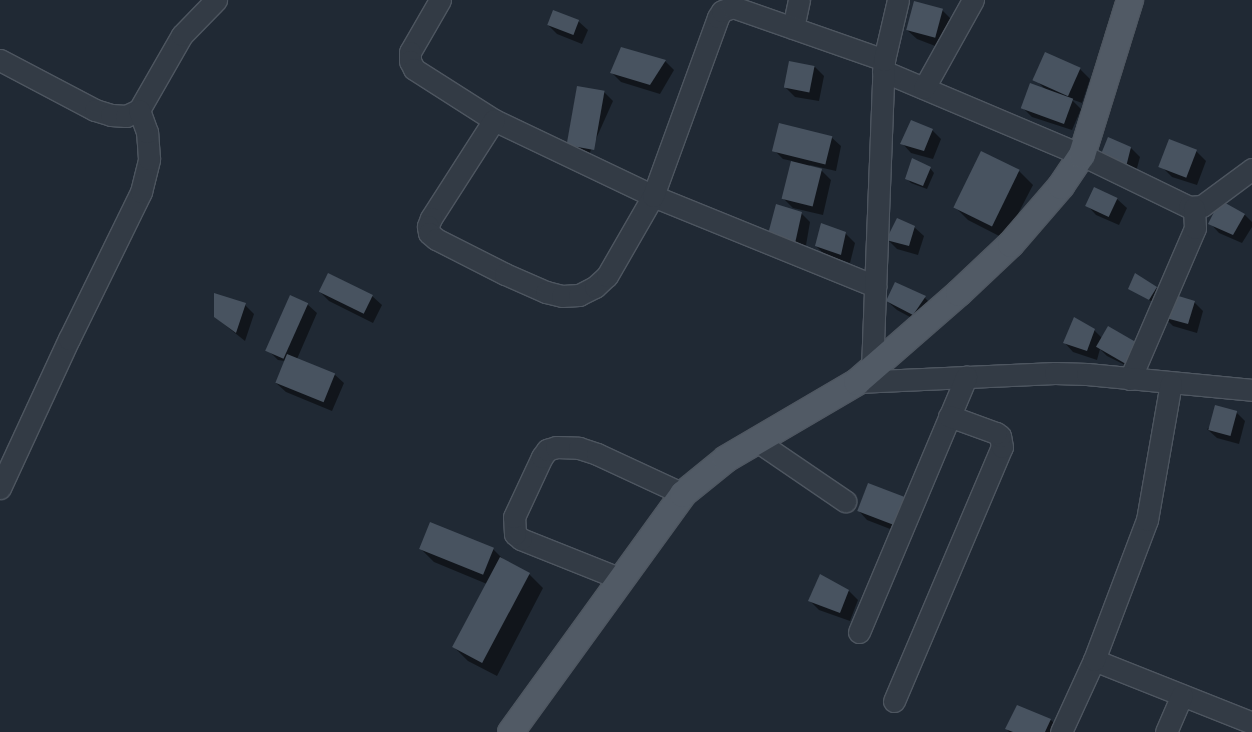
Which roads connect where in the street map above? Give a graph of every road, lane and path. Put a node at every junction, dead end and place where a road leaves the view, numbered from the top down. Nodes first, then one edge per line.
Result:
1 (216, 0) edge
2 (440, 0) edge
3 (799, 0) edge
4 (898, 0) edge
5 (973, 0) edge
6 (1130, 0) edge
7 (793, 28) junction
8 (0, 60) edge
9 (883, 65) junction
10 (924, 88) junction
11 (139, 110) junction
12 (494, 120) junction
13 (1082, 156) junction
14 (1252, 170) edge
15 (653, 196) junction
16 (1194, 208) junction
17 (875, 286) junction
18 (864, 376) junction
19 (966, 377) junction
20 (1130, 379) junction
21 (1171, 383) junction
22 (1252, 390) edge
23 (949, 416) junction
24 (757, 441) junction
25 (0, 488) edge
26 (683, 494) junction
27 (845, 501) dead end
28 (621, 579) junction
29 (858, 632) dead end
30 (1094, 660) junction
31 (1182, 695) junction
32 (894, 701) dead end
33 (1252, 723) edge
34 (511, 732) edge
35 (1061, 732) edge
36 (1166, 732) edge

1 - 11 street
2 - 12 street
3 - 7 street
4 - 9 street
5 - 10 street
6 - 13 main road
7 - 9 street
7 - 15 street
8 - 11 street
9 - 10 street
9 - 17 street
10 - 13 street
11 - 25 street
12 - 15 street
12 - 15 street
13 - 16 street
13 - 18 main road
14 - 16 street
15 - 17 street
16 - 20 street
17 - 18 street
18 - 19 street
18 - 24 main road
19 - 20 street
19 - 23 street
20 - 21 street
21 - 22 street
21 - 30 street
23 - 29 street
23 - 32 street
24 - 26 main road
24 - 27 street
26 - 28 main road
26 - 28 street
28 - 34 main road
30 - 31 street
30 - 35 street
31 - 33 street
31 - 36 street

